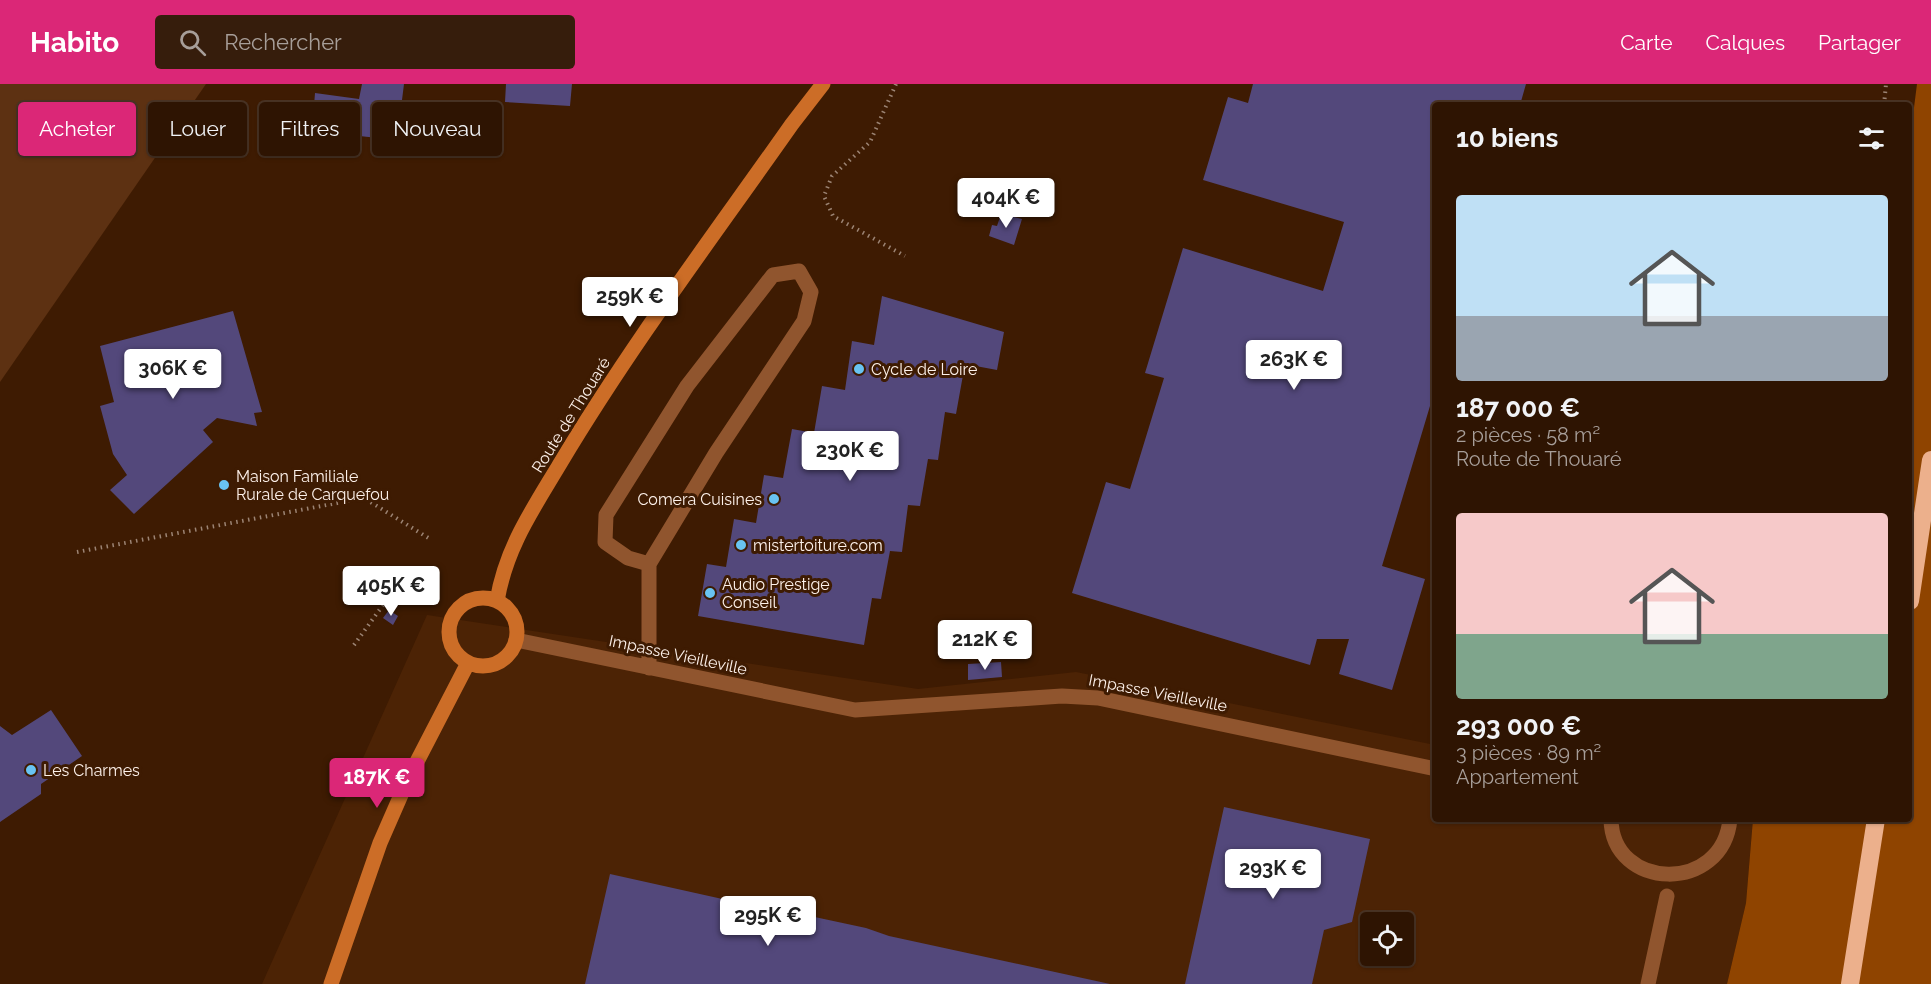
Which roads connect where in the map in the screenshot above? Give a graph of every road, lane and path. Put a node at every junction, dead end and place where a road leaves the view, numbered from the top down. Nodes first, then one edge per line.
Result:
1 (823, 84) edge
2 (896, 84) edge
3 (1886, 84) edge
4 (1884, 102) edge
5 (905, 256) dead end
6 (1931, 460) edge
7 (430, 539) dead end
8 (77, 552) dead end
9 (649, 564) junction
10 (407, 572) dead end
11 (1912, 588) edge
12 (497, 602) junction
13 (516, 640) junction
14 (354, 645) dead end
15 (468, 663) junction
16 (649, 668) junction
17 (1432, 768) edge
18 (1609, 822) edge
19 (1730, 822) edge
20 (1876, 822) edge
21 (1654, 873) junction
22 (1690, 873) junction
23 (1667, 896) junction
24 (331, 981) edge
25 (1648, 984) edge
26 (1850, 984) edge

1 - 12 main road, Route de Thouaré
2 - 5 path
3 - 4 path
6 - 11 highway
7 - 8 path
9 - 9 lane
9 - 16 lane
10 - 14 path
12 - 13 main road
12 - 15 main road
13 - 15 main road
13 - 16 lane, Impasse Vieilleville
15 - 24 main road
16 - 17 lane, Impasse Vieilleville
18 - 21 lane
19 - 22 lane
20 - 26 highway
21 - 22 lane
21 - 23 lane
22 - 23 lane
23 - 25 lane

